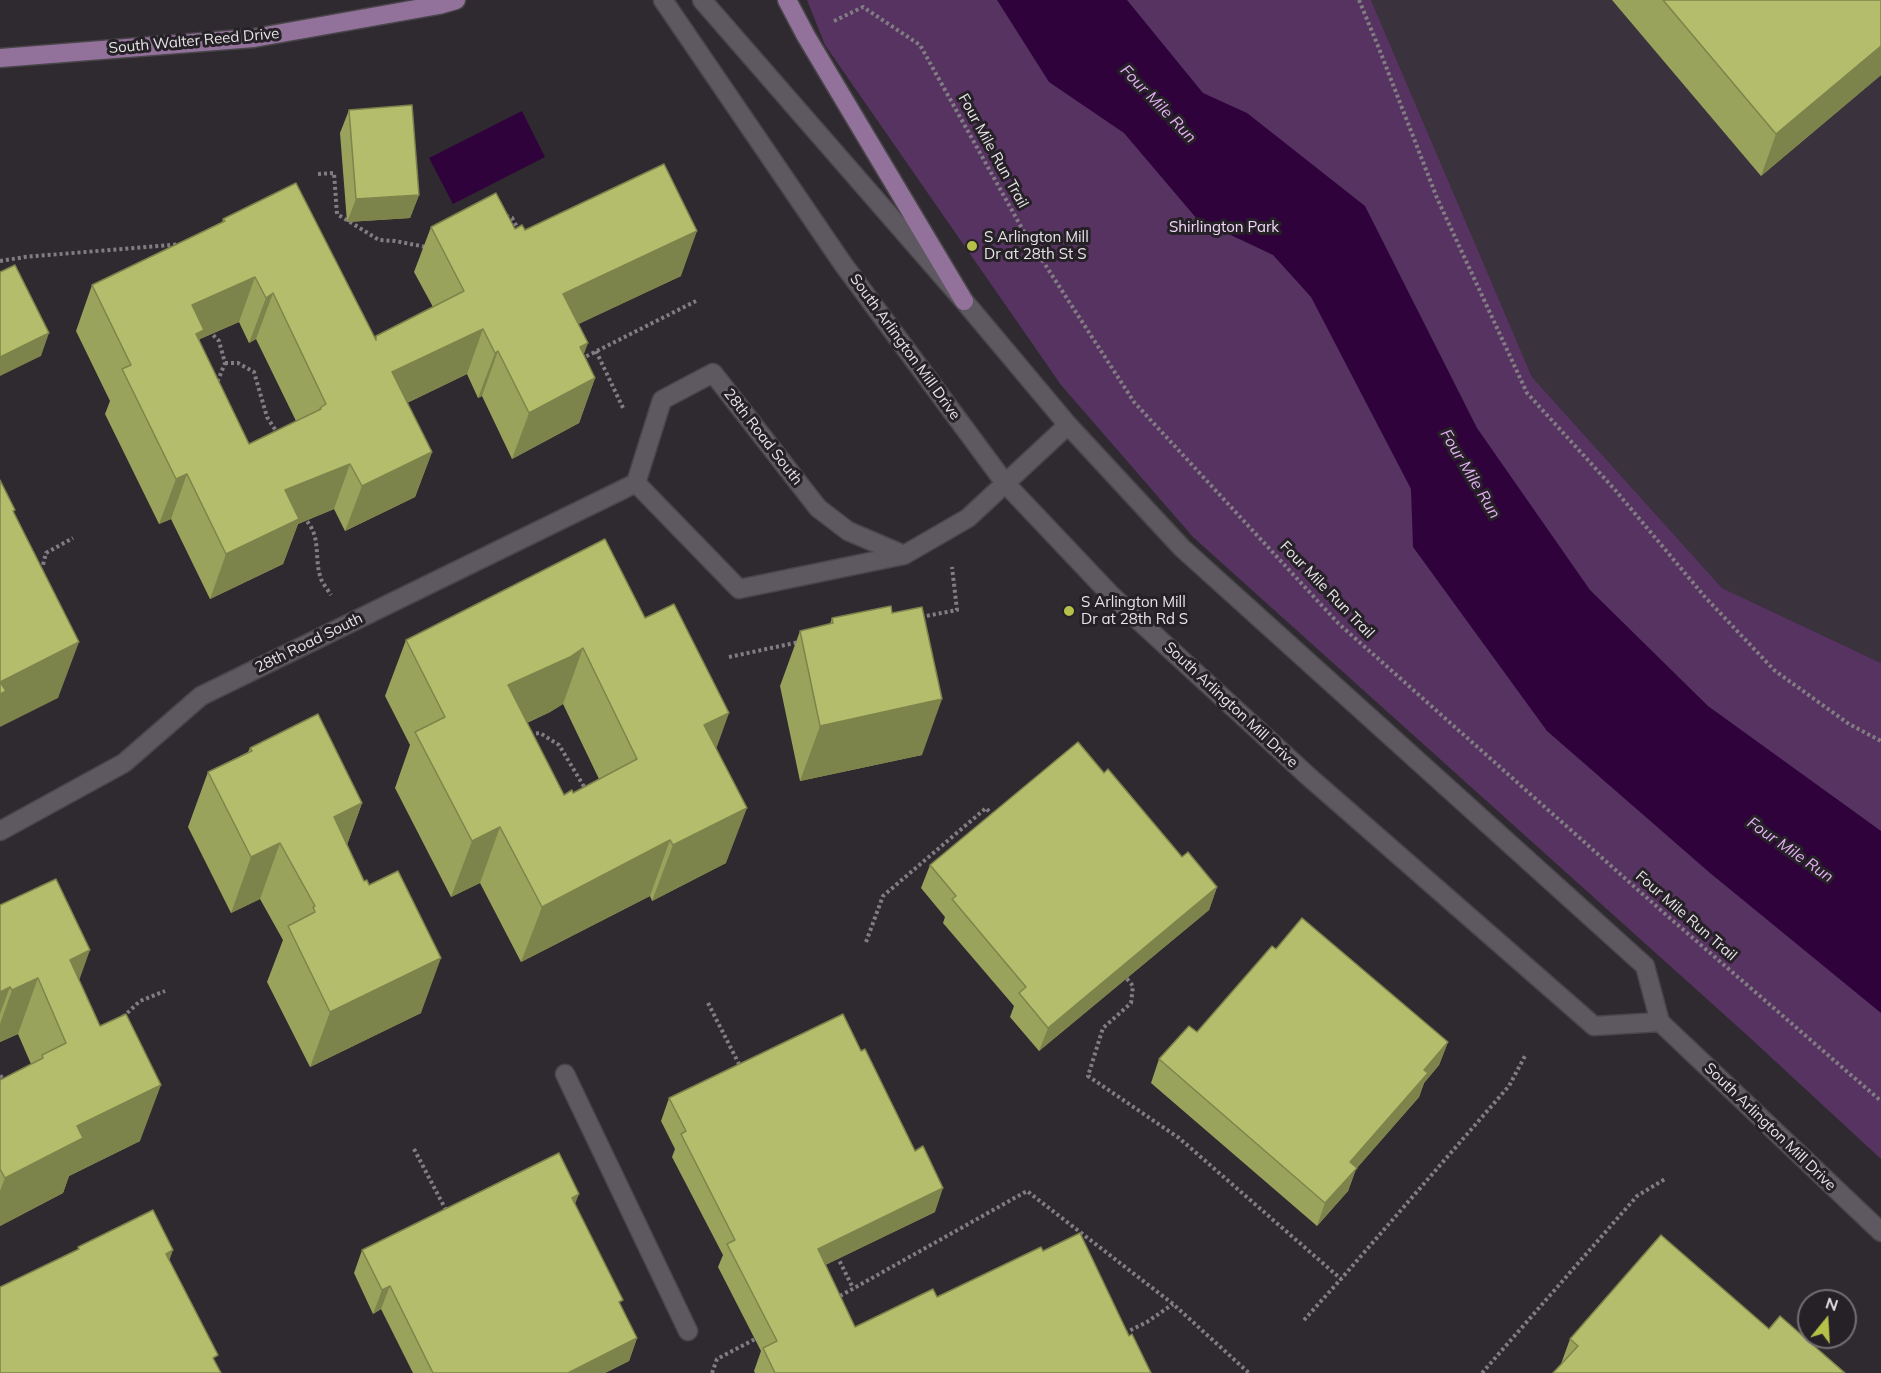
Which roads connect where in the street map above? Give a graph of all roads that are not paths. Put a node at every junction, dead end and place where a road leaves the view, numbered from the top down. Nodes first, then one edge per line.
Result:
1 (456, 0) edge
2 (663, 0) edge
3 (702, 0) edge
4 (787, 0) edge
5 (0, 58) edge
6 (964, 301) junction
7 (1068, 425) junction
8 (636, 483) junction
9 (1005, 483) junction
10 (904, 555) junction
11 (0, 831) edge
12 (1660, 1022) junction
13 (566, 1074) dead end
14 (1881, 1232) edge
15 (688, 1332) dead end

1 - 5 main road, South Walter Reed Drive
2 - 9 street, South Arlington Mill Drive
3 - 6 street
4 - 6 main road
6 - 7 street
7 - 9 street
7 - 12 street
8 - 10 street
8 - 10 street, 28th Road South
8 - 11 street, 28th Road South
9 - 10 street
9 - 12 street, South Arlington Mill Drive
12 - 14 street, South Arlington Mill Drive
13 - 15 street

